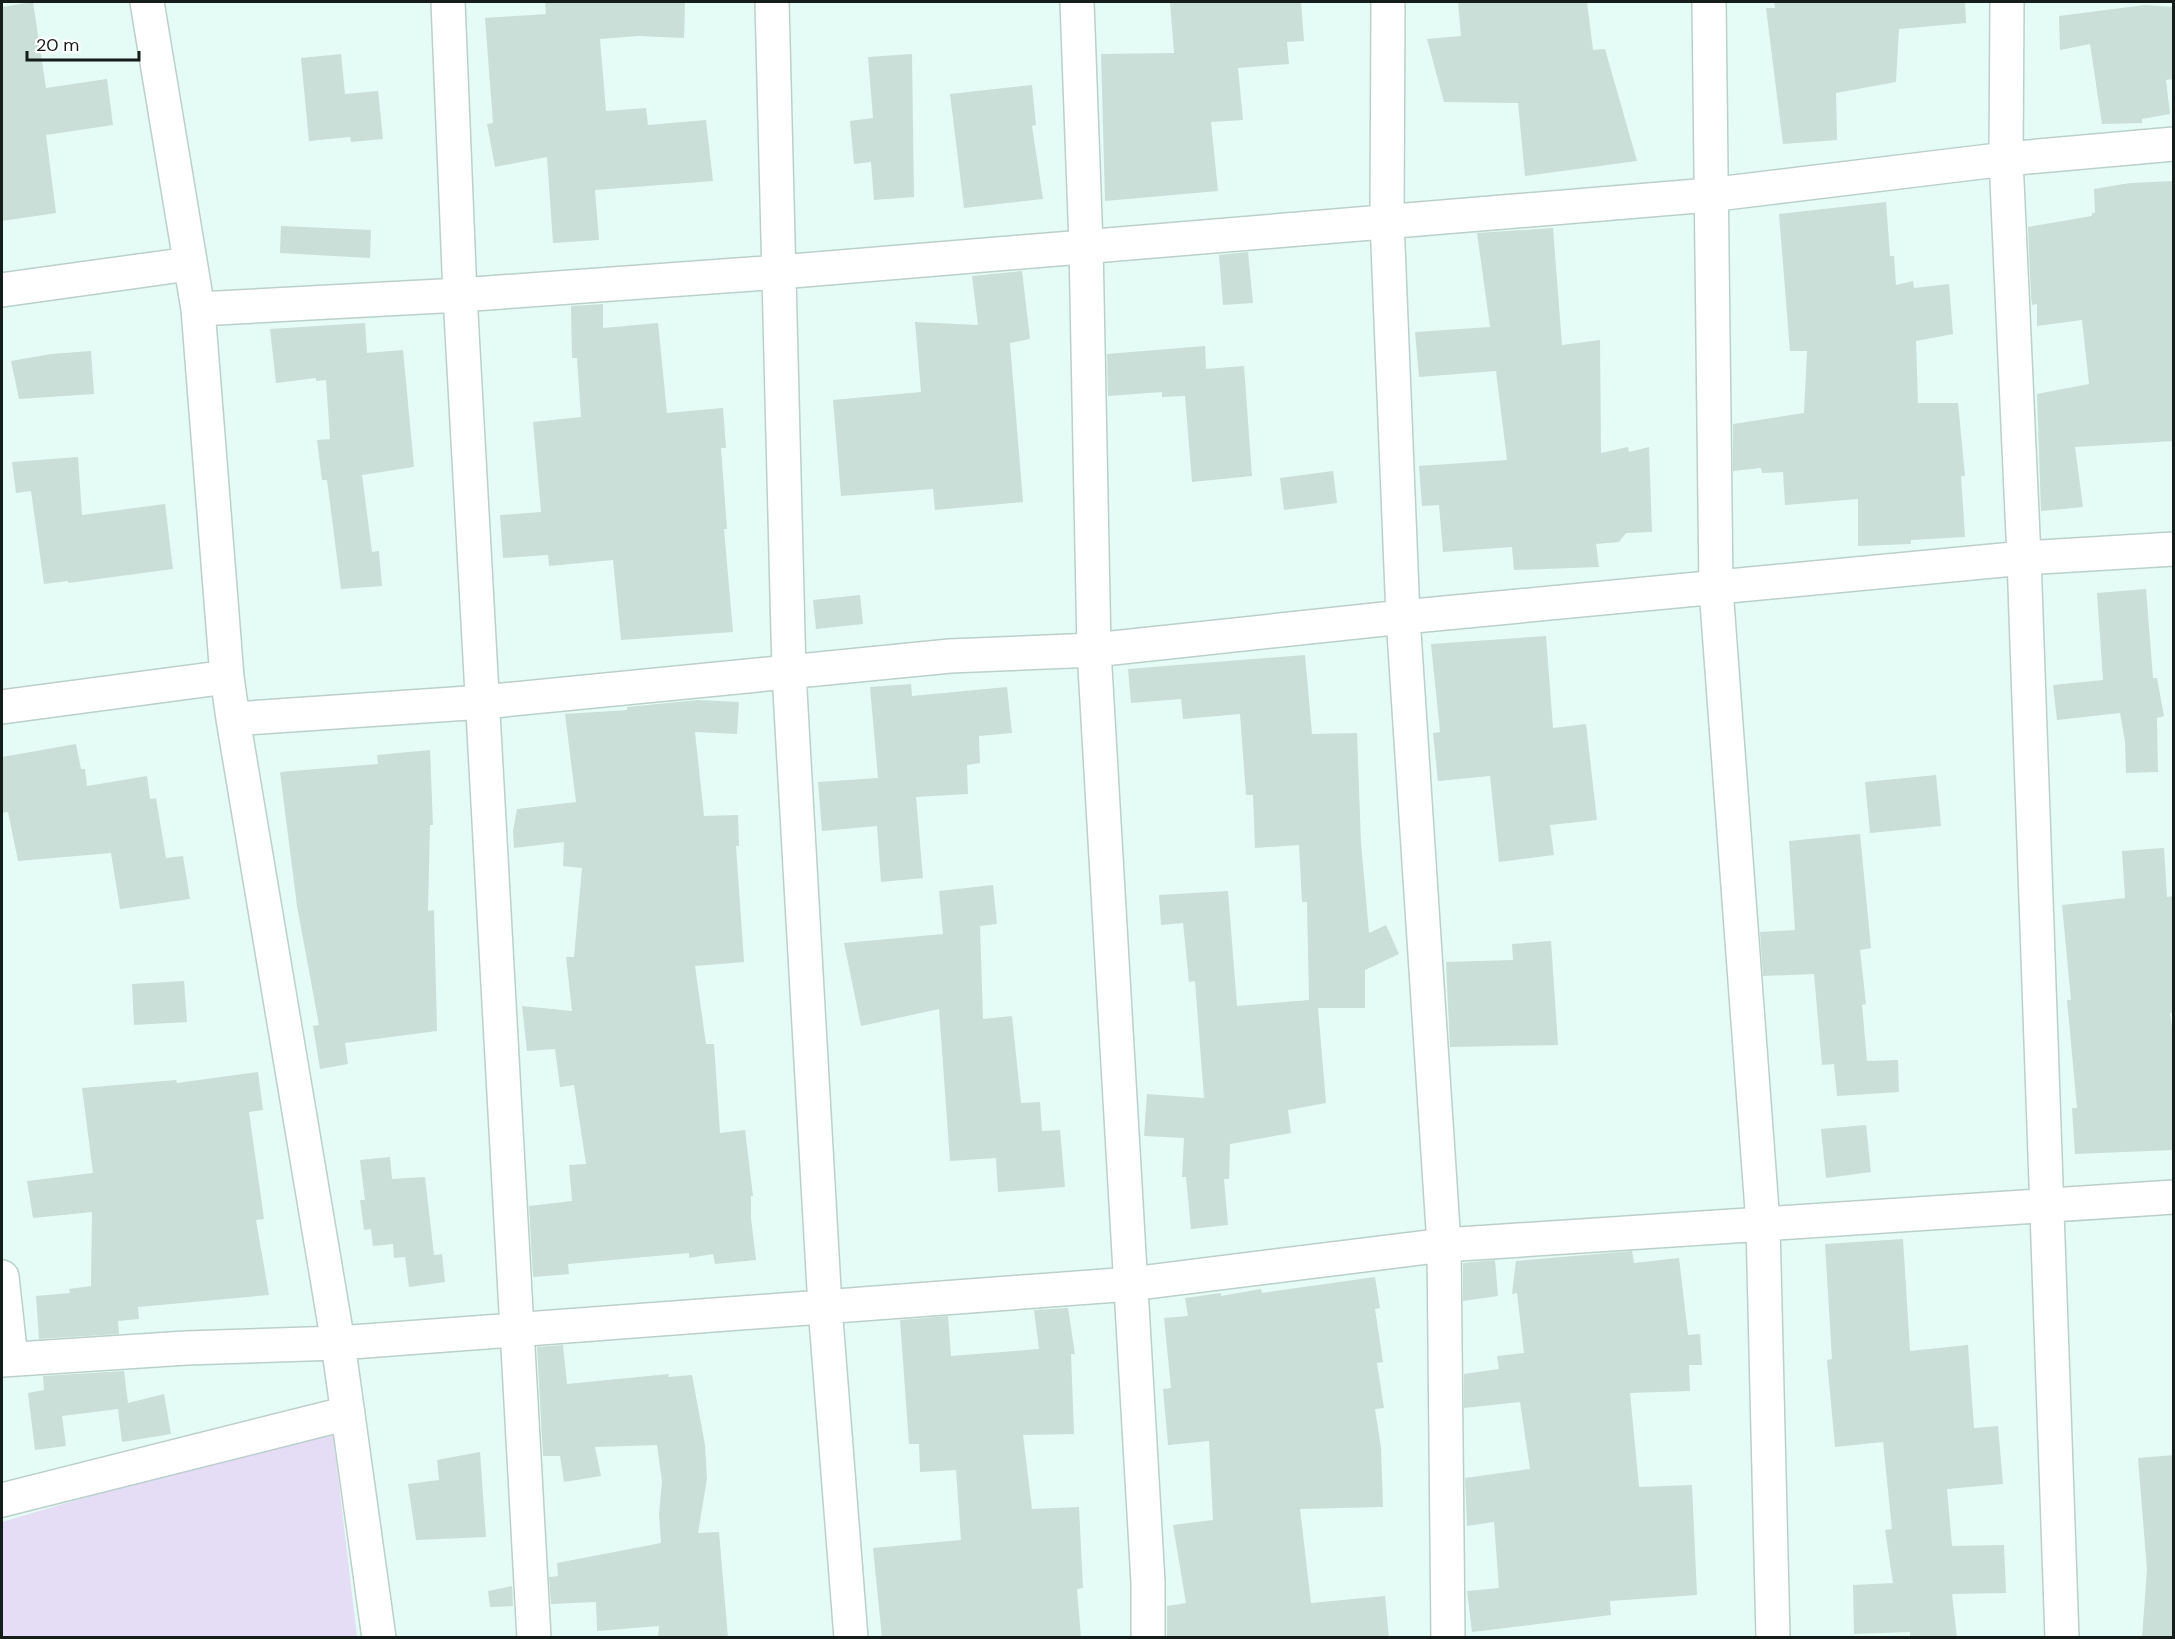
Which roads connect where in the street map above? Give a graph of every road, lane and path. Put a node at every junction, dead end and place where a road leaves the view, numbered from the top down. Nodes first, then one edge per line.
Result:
1 (147, 2) edge
2 (448, 2) edge
3 (772, 2) edge
4 (1077, 2) edge
5 (1388, 2) edge
6 (1709, 2) edge
7 (2007, 2) edge
8 (2174, 144) edge
9 (2006, 159) junction
10 (1710, 195) junction
11 (1387, 221) junction
12 (1086, 245) junction
13 (189, 264) junction
14 (780, 272) junction
15 (2, 290) edge
16 (460, 295) junction
17 (198, 309) junction
18 (2174, 549) edge
19 (2024, 558) junction
20 (1716, 589) junction
21 (1403, 617) junction
22 (1094, 650) junction
23 (789, 673) junction
24 (227, 677) junction
25 (483, 702) junction
26 (2, 707) edge
27 (233, 718) junction
28 (2174, 1197) edge
29 (2045, 1207) junction
30 (1763, 1224) junction
31 (1444, 1245) junction
32 (2, 1277) edge
33 (1131, 1284) junction
34 (825, 1307) junction
35 (517, 1328) junction
36 (338, 1343) junction
37 (6, 1359) edge
38 (348, 1413) junction
39 (2, 1500) edge
40 (379, 1638) edge
41 (534, 1638) edge
42 (850, 1638) edge
43 (1148, 1638) edge
44 (1448, 1638) edge
45 (1773, 1638) edge
46 (2062, 1638) edge

1 - 13 street
2 - 16 street
3 - 14 street
4 - 12 street
5 - 11 street
6 - 10 street
7 - 9 street
8 - 9 street
9 - 10 street
9 - 19 street
10 - 11 street
10 - 20 street
11 - 12 street
11 - 21 street
12 - 14 street
12 - 22 street
13 - 15 street
13 - 17 street
14 - 16 street
14 - 23 street
16 - 17 street
16 - 25 street
17 - 24 street
18 - 19 street
19 - 20 street
19 - 29 street
20 - 21 street
20 - 30 street
21 - 22 street
21 - 31 street
22 - 23 street
22 - 33 street
23 - 25 street
23 - 34 street
24 - 26 street
24 - 27 street
25 - 27 street
25 - 35 street
27 - 36 street
28 - 29 street
29 - 30 street
29 - 46 street
30 - 31 street
30 - 45 street
31 - 33 street
31 - 44 street
32 - 37 street
33 - 34 street
33 - 43 street
34 - 35 street
34 - 42 street
35 - 36 street
35 - 41 street
36 - 37 street
36 - 38 street
38 - 39 street
38 - 40 street

